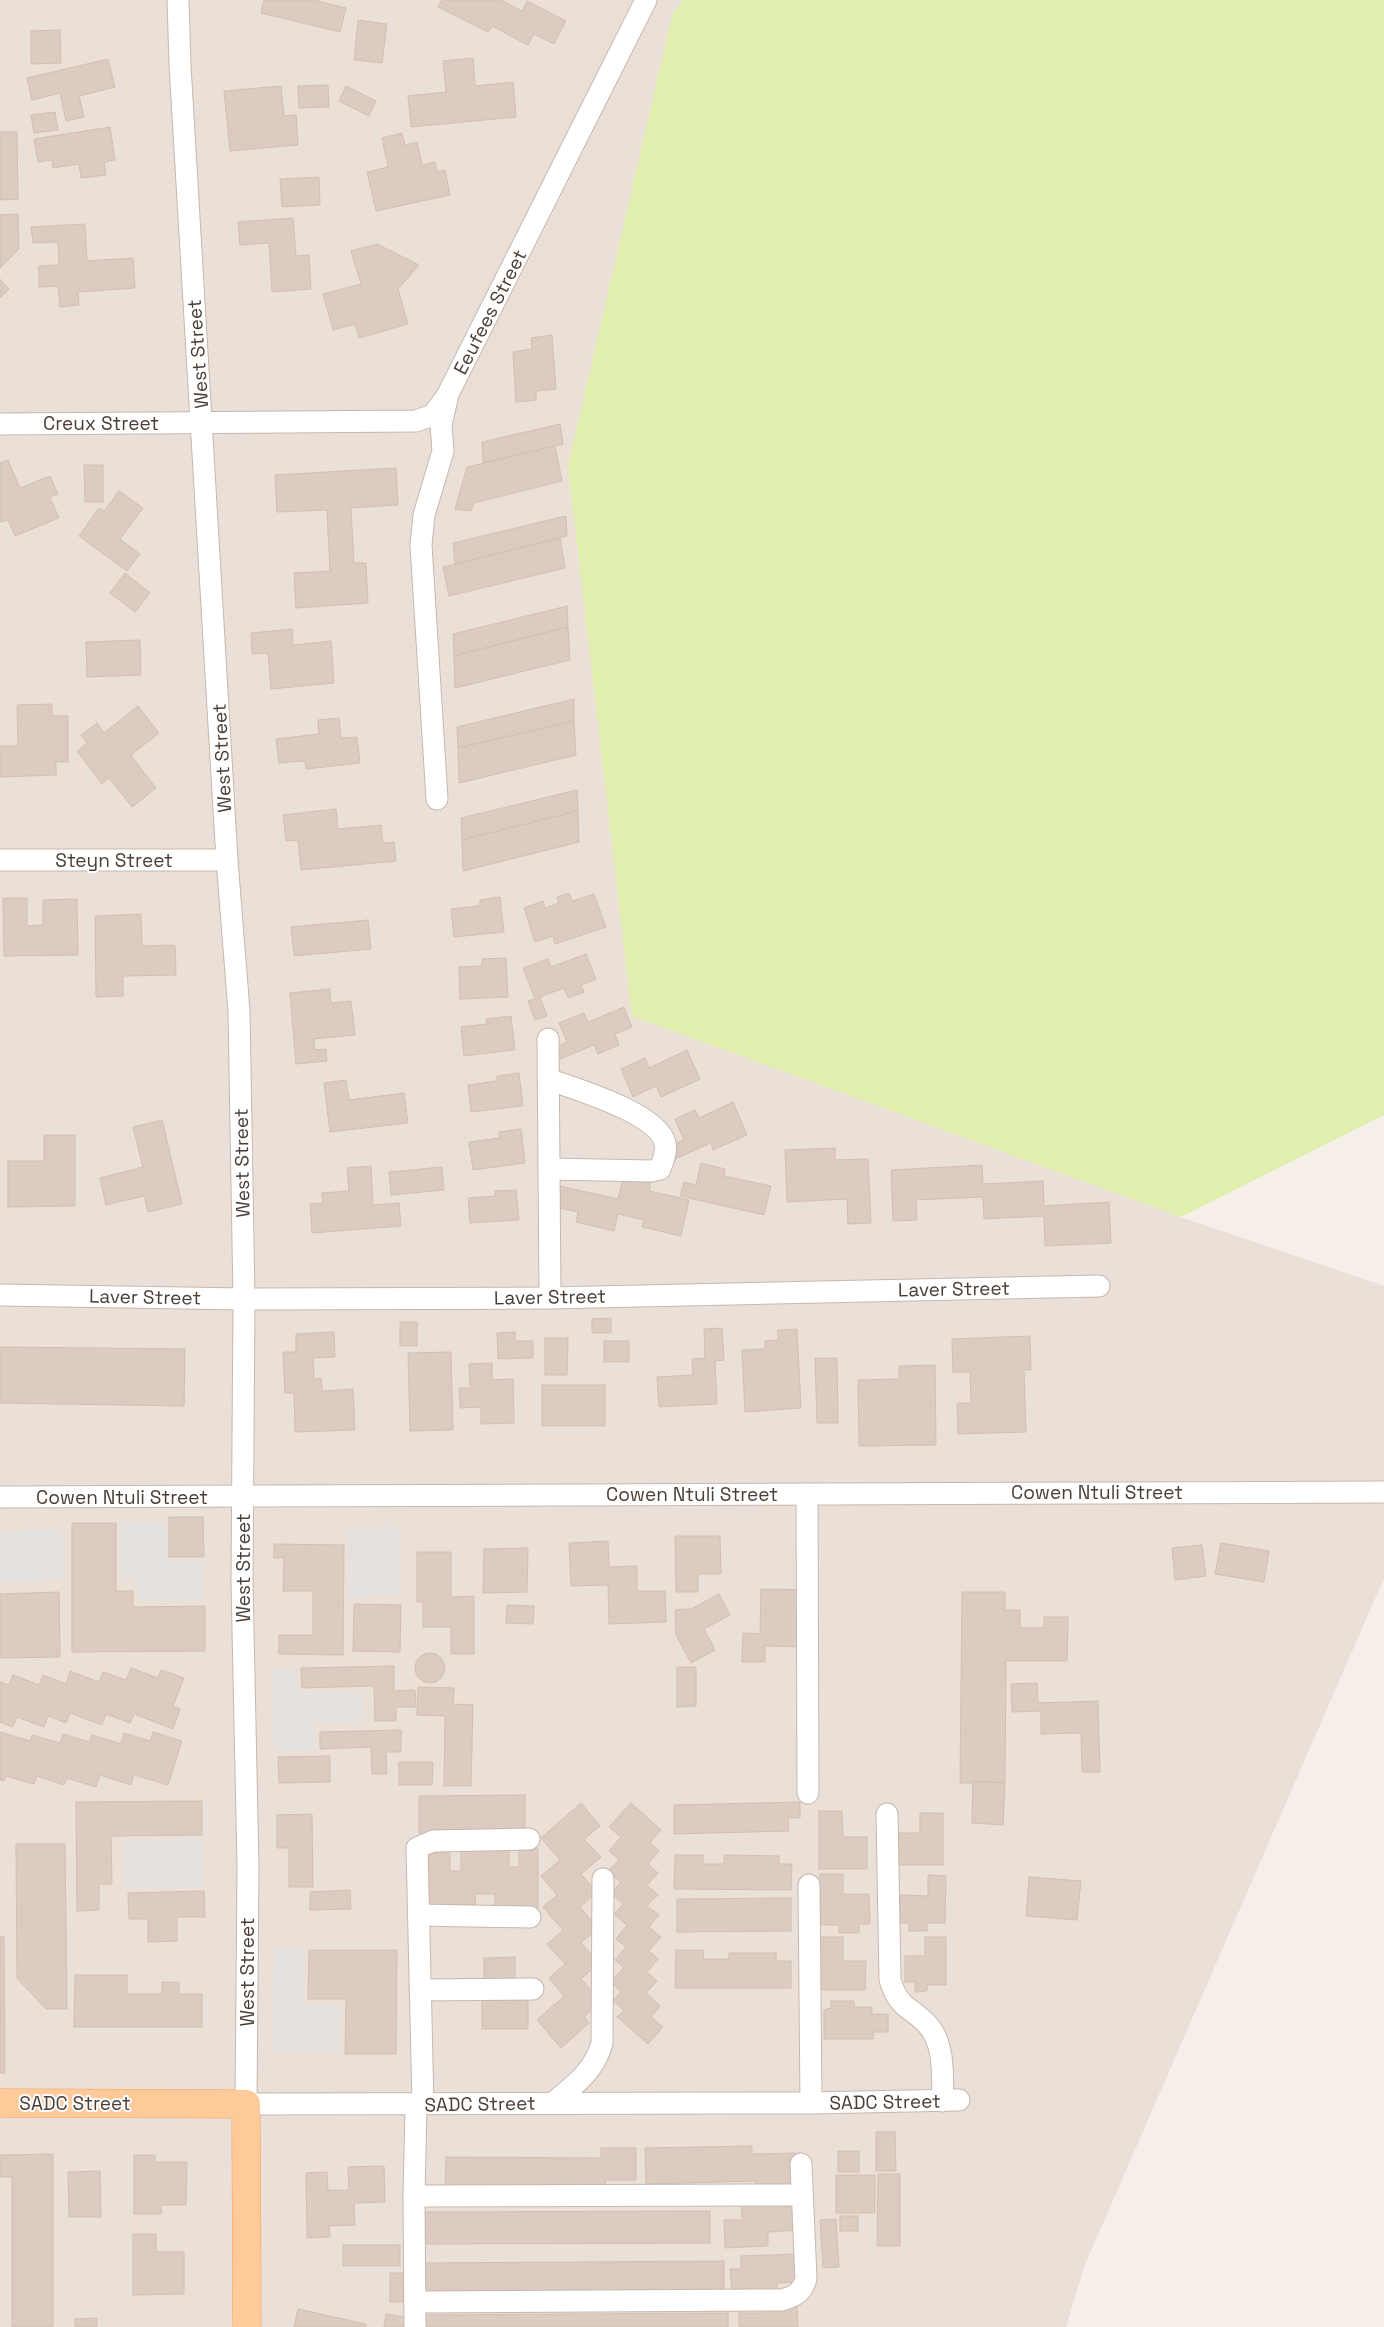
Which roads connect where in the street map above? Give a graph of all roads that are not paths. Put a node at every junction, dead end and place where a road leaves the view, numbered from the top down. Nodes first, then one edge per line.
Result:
1 (178, 0) edge
2 (646, 0) edge
3 (447, 396) junction
4 (203, 422) junction
5 (0, 424) edge
6 (437, 799) dead end
7 (0, 860) edge
8 (227, 860) junction
9 (548, 1039) dead end
10 (548, 1079) junction
11 (549, 1169) junction
12 (1099, 1286) dead end
13 (0, 1295) edge
14 (244, 1298) junction
15 (550, 1298) junction
16 (1384, 1492) edge
17 (807, 1494) junction
18 (0, 1497) edge
19 (244, 1497) junction
20 (808, 1793) dead end
21 (887, 1814) dead end
22 (529, 1839) dead end
23 (603, 1879) dead end
24 (809, 1884) dead end
25 (418, 1915) junction
26 (530, 1917) dead end
27 (533, 1989) dead end
28 (420, 1990) junction
29 (554, 2102) junction
30 (0, 2103) edge
31 (811, 2103) junction
32 (246, 2104) junction
33 (419, 2104) junction
34 (801, 2164) dead end
35 (802, 2195) junction
36 (414, 2196) junction
37 (416, 2302) junction
38 (247, 2327) edge
39 (415, 2327) edge

1 - 4 street, West Street
2 - 3 street, Eeufees Street
3 - 4 street, Eeufees Street
3 - 6 street
4 - 5 street, Creux Street
4 - 8 street, West Street
7 - 8 street, Steyn Street
8 - 14 street, West Street
9 - 10 street
10 - 11 street
10 - 11 street
11 - 15 street
12 - 15 street, Laver Street
13 - 14 street, Laver Street
14 - 15 street, Laver Street
14 - 19 street, West Street
16 - 17 street, Cowen Ntuli Street
17 - 19 street, Cowen Ntuli Street
17 - 20 street
18 - 19 street, Cowen Ntuli Street
19 - 32 street, West Street
21 - 31 street, SADC Street
22 - 25 street
23 - 29 street
24 - 31 street
25 - 26 street
25 - 28 street
27 - 28 street
28 - 33 street
29 - 31 street, SADC Street
29 - 33 street, SADC Street
30 - 32 main road, SADC Street
32 - 33 street, SADC Street
32 - 38 main road, West Street
33 - 36 street
34 - 35 street
35 - 36 street
35 - 37 street
36 - 37 street
37 - 39 street

